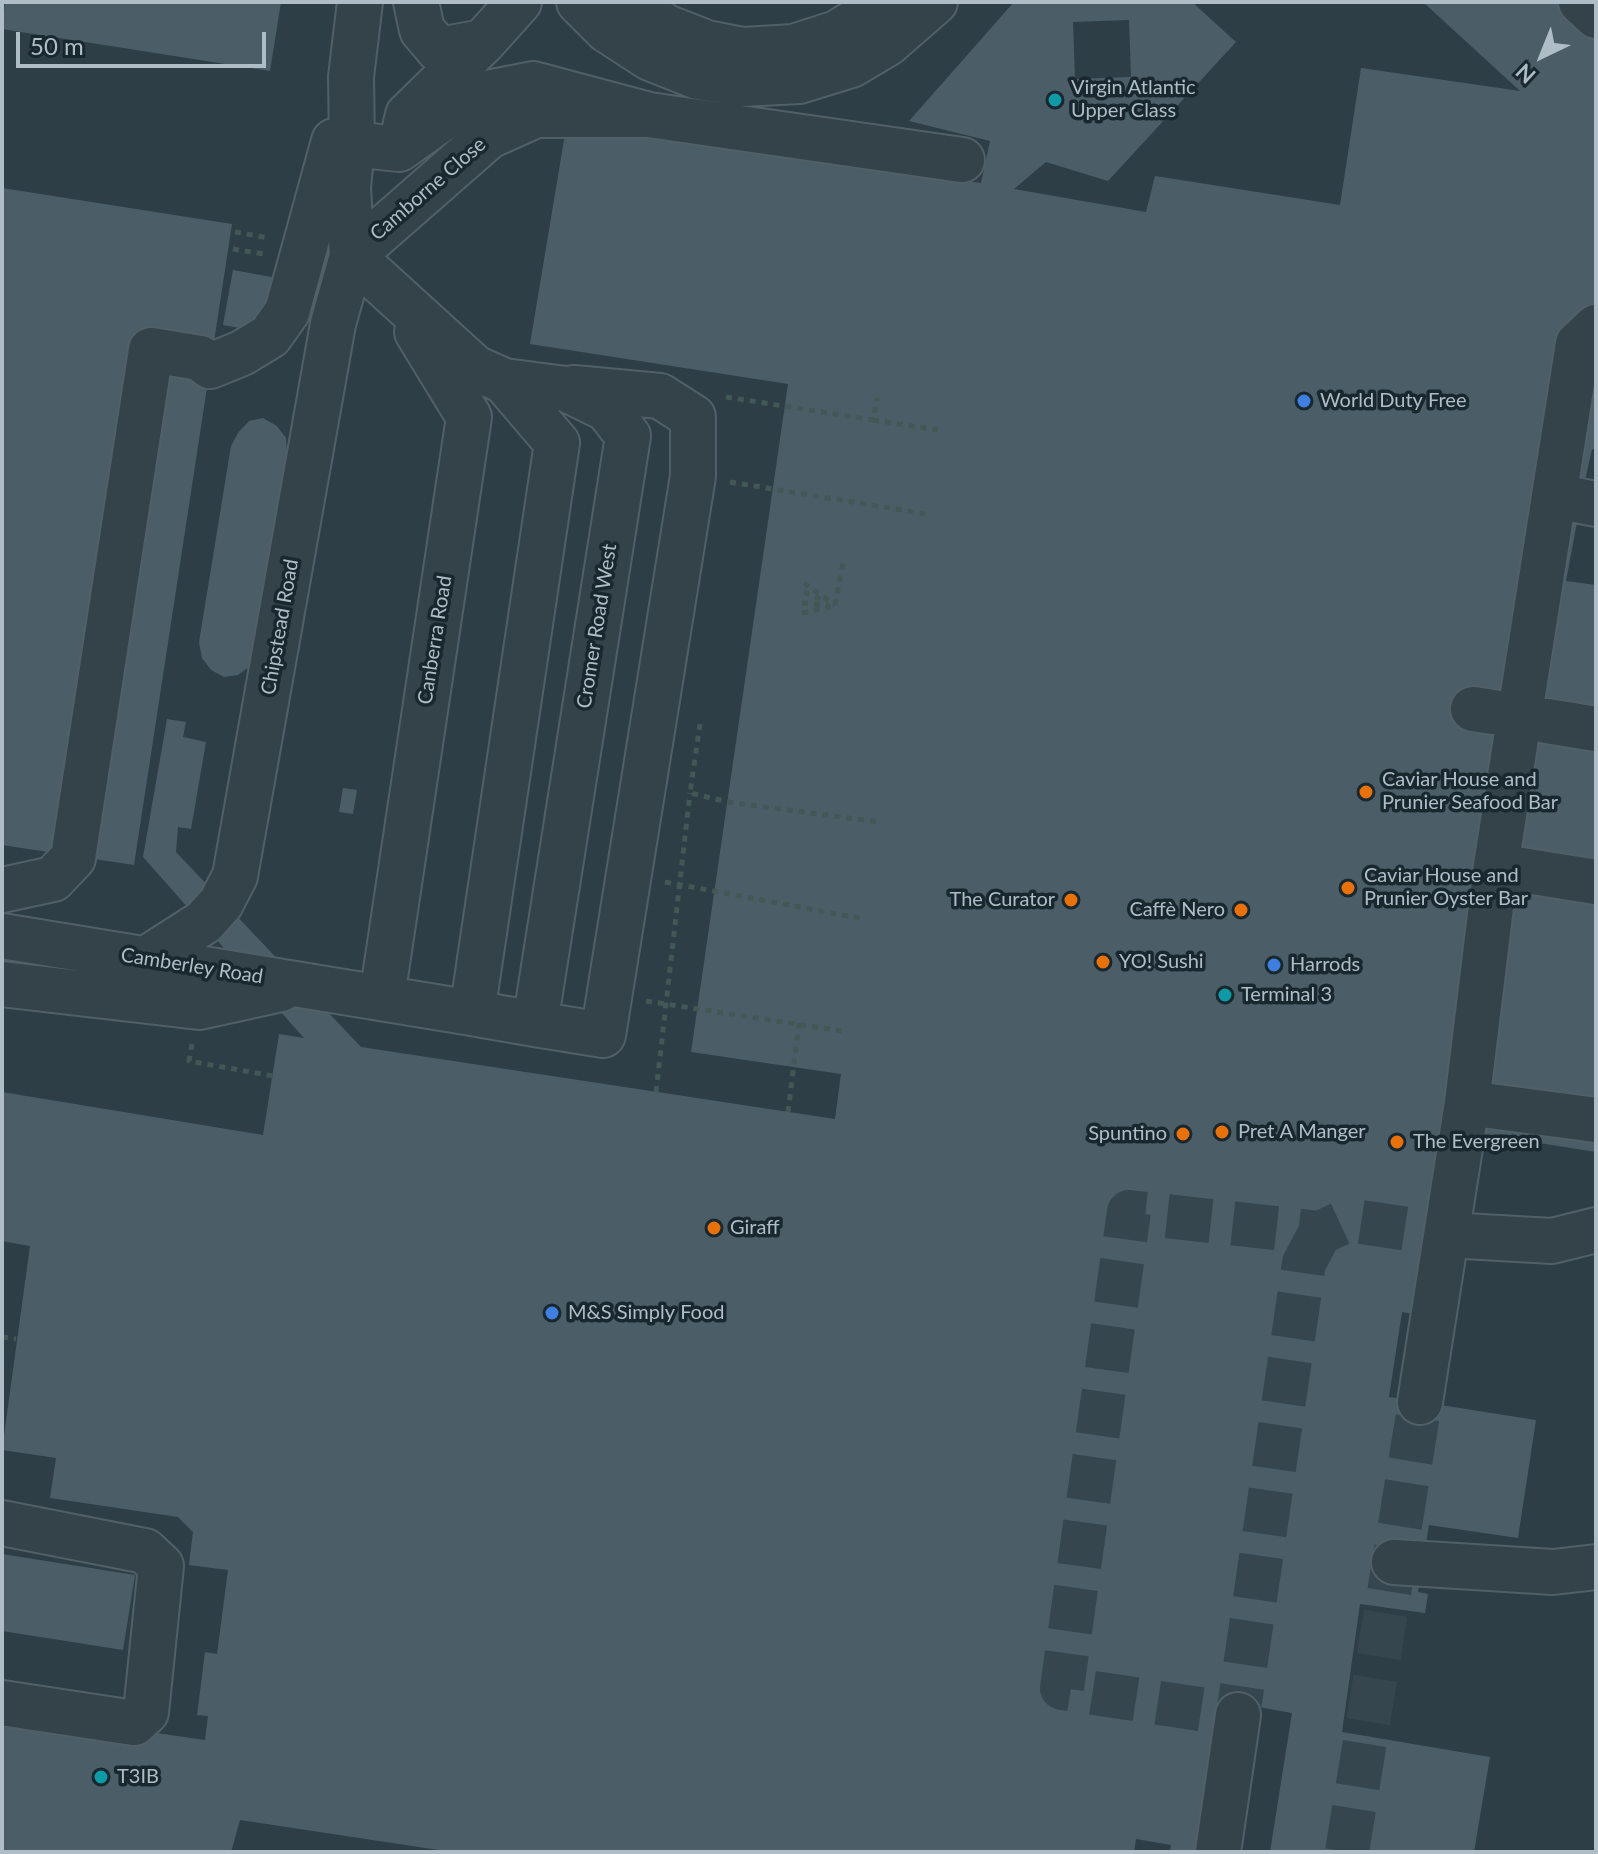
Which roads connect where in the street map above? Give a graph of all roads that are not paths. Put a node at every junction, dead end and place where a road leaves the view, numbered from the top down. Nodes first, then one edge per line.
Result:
1 (360, 2) edge
2 (416, 2) edge
3 (519, 2) edge
4 (579, 2) edge
5 (628, 2) edge
6 (882, 2) edge
7 (935, 2) edge
8 (1581, 2) edge
9 (1596, 16) edge
10 (483, 42) junction
11 (351, 77) junction
12 (487, 93) junction
13 (649, 115) junction
14 (489, 136) junction
15 (352, 144) junction
16 (399, 149) junction
17 (962, 160) dead end
18 (352, 256) junction
19 (400, 301) junction
20 (1596, 327) edge
21 (504, 381) junction
22 (1575, 500) edge
23 (1547, 721) dead end
24 (1596, 729) edge
25 (1496, 866) junction
26 (1596, 882) edge
27 (2, 890) edge
28 (2, 936) edge
29 (146, 959) junction
30 (2, 984) edge
31 (303, 984) junction
32 (382, 997) junction
33 (472, 1013) junction
34 (535, 1024) junction
35 (1467, 1103) junction
36 (1596, 1120) edge
37 (1596, 1230) edge
38 (1447, 1235) junction
39 (1420, 1402) tunnel mouth
40 (2, 1523) edge
41 (1394, 1562) dead end
42 (1596, 1567) edge
43 (2, 1703) edge
44 (1238, 1715) dead end
45 (1218, 1852) edge

1 - 11 street
2 - 10 street
3 - 10 street
4 - 7 street
5 - 6 street
8 - 9 street
10 - 12 street
10 - 16 street
11 - 15 street
11 - 27 street
12 - 13 street, Camborne Close
12 - 14 street
12 - 16 street, Camborne Close
13 - 14 street, Camborne Close
13 - 17 street, Camborne Close
14 - 18 street, Camborne Close
15 - 16 street
15 - 18 street
18 - 19 street, Cromer Road West
18 - 29 street, Chipstead Road
19 - 21 street, Cromer Road West
19 - 32 street, Canberra Road
20 - 22 street
21 - 33 street
21 - 34 street, Cromer Road West
21 - 34 street
22 - 25 street
23 - 24 street
25 - 26 street
25 - 35 street
28 - 29 street, Camberley Road
29 - 31 street, Camberley Road
30 - 31 street
31 - 32 street, Camberley Road
32 - 33 street, Camberley Road
33 - 34 street
35 - 36 street
35 - 38 street
37 - 38 street
38 - 39 street
40 - 43 street
41 - 42 street
44 - 45 street

